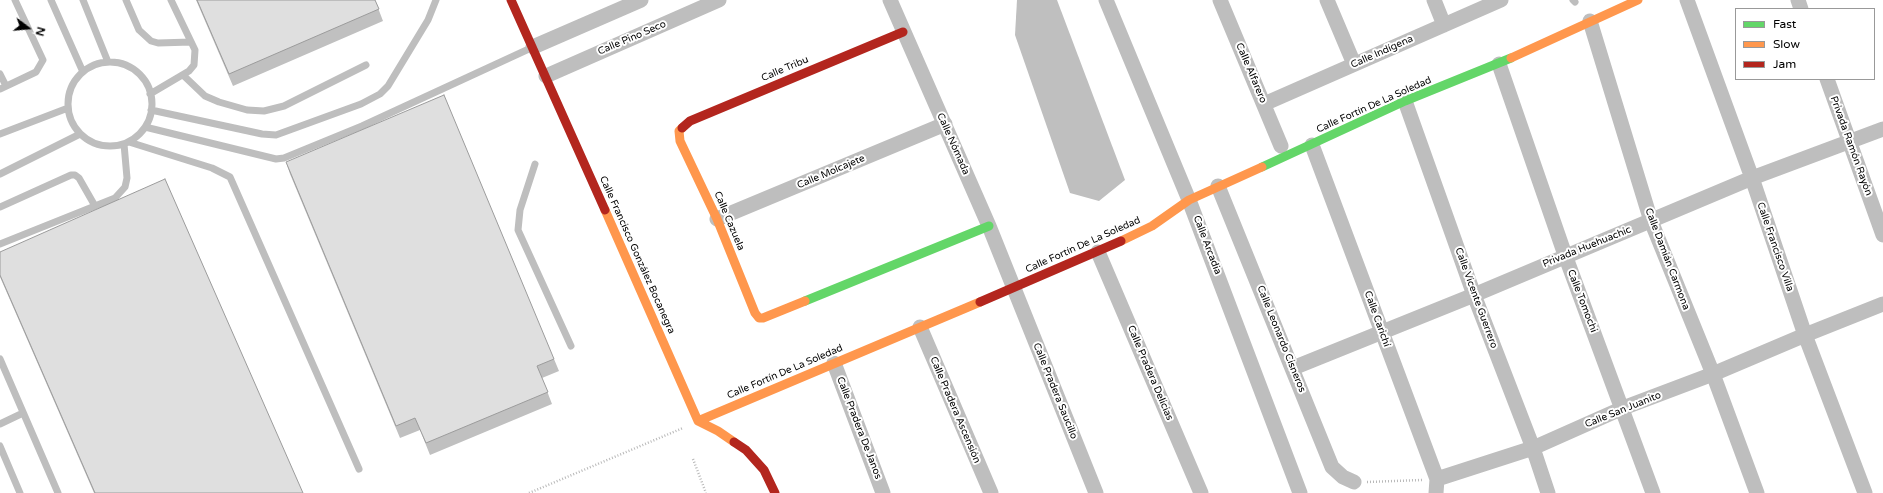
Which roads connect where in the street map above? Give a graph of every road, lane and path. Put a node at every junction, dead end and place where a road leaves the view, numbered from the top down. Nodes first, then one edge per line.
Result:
1 (15, 0) edge
2 (51, 0) edge
3 (83, 0) edge
4 (126, 0) edge
5 (171, 0) edge
6 (436, 0) edge
7 (511, 0) edge
8 (641, 0) edge
9 (719, 0) edge
10 (890, 0) edge
11 (1106, 0) edge
12 (1220, 0) edge
13 (1327, 0) edge
14 (1434, 0) edge
15 (1501, 0) edge
16 (1638, 0) edge
17 (1687, 0) edge
18 (1590, 21) junction
19 (1444, 25) junction
20 (903, 32) junction
21 (191, 42) junction
22 (533, 47) junction
23 (108, 62) junction
24 (1354, 64) junction
25 (1499, 64) junction
26 (366, 65) dead end
27 (83, 72) junction
28 (0, 74) edge
29 (183, 75) junction
30 (546, 76) junction
31 (1827, 80) edge
32 (3, 87) edge
33 (150, 94) junction
34 (1406, 101) junction
35 (1264, 104) junction
36 (68, 108) junction
37 (151, 110) junction
38 (944, 124) junction
39 (145, 127) junction
40 (1883, 129) edge
41 (679, 131) joint
42 (0, 134) edge
43 (80, 134) junction
44 (1850, 142) junction
45 (126, 143) junction
46 (1312, 145) junction
47 (1281, 146) dead end
48 (535, 164) dead end
49 (0, 174) edge
50 (1752, 178) junction
51 (1218, 186) junction
52 (1189, 200) junction
53 (95, 206) junction
54 (0, 207) edge
55 (717, 219) junction
56 (1651, 221) junction
57 (988, 226) junction
58 (1883, 235) edge
59 (0, 244) edge
60 (1098, 252) junction
61 (1565, 255) junction
62 (1014, 288) junction
63 (1474, 295) junction
64 (1883, 304) edge
65 (920, 327) junction
66 (1382, 332) junction
67 (1804, 335) junction
68 (571, 346) dead end
69 (0, 359) edge
70 (834, 363) junction
71 (1293, 368) junction
72 (1713, 374) junction
73 (1623, 408) junction
74 (24, 413) junction
75 (698, 421) junction
76 (0, 424) edge
77 (0, 446) edge
78 (1533, 448) junction
79 (693, 459) dead end
80 (359, 469) dead end
81 (1354, 482) joint
82 (1436, 486) edge
83 (20, 493) edge
84 (58, 493) edge
85 (529, 493) edge
86 (706, 493) edge
87 (775, 493) edge
88 (883, 493) edge
89 (991, 493) edge
90 (1096, 493) edge
91 (1201, 493) edge
92 (1300, 493) edge
93 (1548, 493) edge
94 (1653, 493) edge
95 (1757, 493) edge
96 (1865, 493) edge

1 - 32 lane
2 - 27 lane
3 - 23 lane
4 - 21 lane
5 - 21 lane
6 - 37 lane
7 - 22 street, Calle Francisco González Bocanegra
8 - 22 street
9 - 30 street, Calle Pino Seco
10 - 20 street, Calle Nómada
11 - 52 street, Calle Arcadia
12 - 35 street, Calle Alfarero
13 - 24 street
14 - 19 street
15 - 19 street, Calle Indígena
16 - 18 street, Calle Fortín De La Soledad
17 - 50 street, Calle Francisco Villa
18 - 25 street, Calle Fortín De La Soledad
18 - 56 street, Calle Damián Carmona
19 - 24 street, Calle Indígena
20 - 38 street, Calle Nómada
20 - 41 street, Calle Tribu
21 - 29 lane
22 - 30 street, Calle Francisco González Bocanegra
22 - 39 lane
23 - 27 lane
23 - 33 lane
24 - 35 street, Calle Indígena
25 - 34 street, Calle Fortín De La Soledad
25 - 61 street, Calle Tomochi
26 - 29 lane
27 - 36 lane
28 - 32 lane
29 - 33 lane
30 - 75 street, Calle Francisco González Bocanegra
31 - 44 street, Privada Ramón Rayón
33 - 37 lane
34 - 46 street, Calle Fortín De La Soledad
34 - 63 street, Calle Vicente Guerrero
35 - 47 street, Calle Alfarero
36 - 42 lane
36 - 43 lane
37 - 39 lane
38 - 55 street, Calle Molcajete
38 - 57 street, Calle Nómada
39 - 45 lane
40 - 44 street, Privada Huehuachic
41 - 55 street, Calle Cazuela
43 - 45 lane
43 - 49 lane
44 - 50 street, Privada Huehuachic
44 - 58 street, Privada Ramón Rayón
45 - 53 lane
45 - 80 lane
46 - 51 street, Calle Fortín De La Soledad
46 - 66 street, Calle Carichí
48 - 68 lane
50 - 56 street, Privada Huehuachic
50 - 67 street, Calle Francisco Villa
51 - 52 street, Calle Fortín De La Soledad
51 - 71 street, Calle Leonardo Cisneros
52 - 60 street, Calle Fortín De La Soledad
52 - 92 street, Calle Arcadia
53 - 54 lane
53 - 59 lane
55 - 57 street, Calle Cazuela
56 - 61 street, Privada Huehuachic
56 - 72 street, Calle Damián Carmona
57 - 62 street, Calle Nómada
60 - 62 street, Calle Fortín De La Soledad
60 - 91 street, Calle Pradera Delicias
61 - 63 street, Privada Huehuachic
61 - 73 street, Calle Tomochi
62 - 65 street, Calle Fortín De La Soledad
62 - 90 street, Calle Pradera Saucillo
63 - 66 street, Privada Huehuachic
63 - 78 street, Calle Vicente Guerrero
64 - 67 street, Calle San Juanito
65 - 70 street, Calle Fortín De La Soledad
65 - 89 street, Calle Pradera Ascensión
66 - 71 street, Privada Huehuachic
66 - 82 street, Calle Carichí
67 - 72 street, Calle San Juanito
67 - 96 street, Calle Francisco Villa
69 - 74 lane
70 - 75 street, Calle Fortín De La Soledad
70 - 88 street, Calle Pradera De Janos
71 - 81 street, Calle Leonardo Cisneros
72 - 73 street, Calle San Juanito
72 - 95 street, Calle Damián Carmona
73 - 78 street, Calle San Juanito
73 - 94 street, Calle Tomochi
74 - 76 lane
74 - 84 lane
75 - 85 path
75 - 87 street
77 - 83 lane
78 - 82 street, Calle San Juanito
78 - 93 street, Calle Vicente Guerrero
79 - 86 path
81 - 82 path

